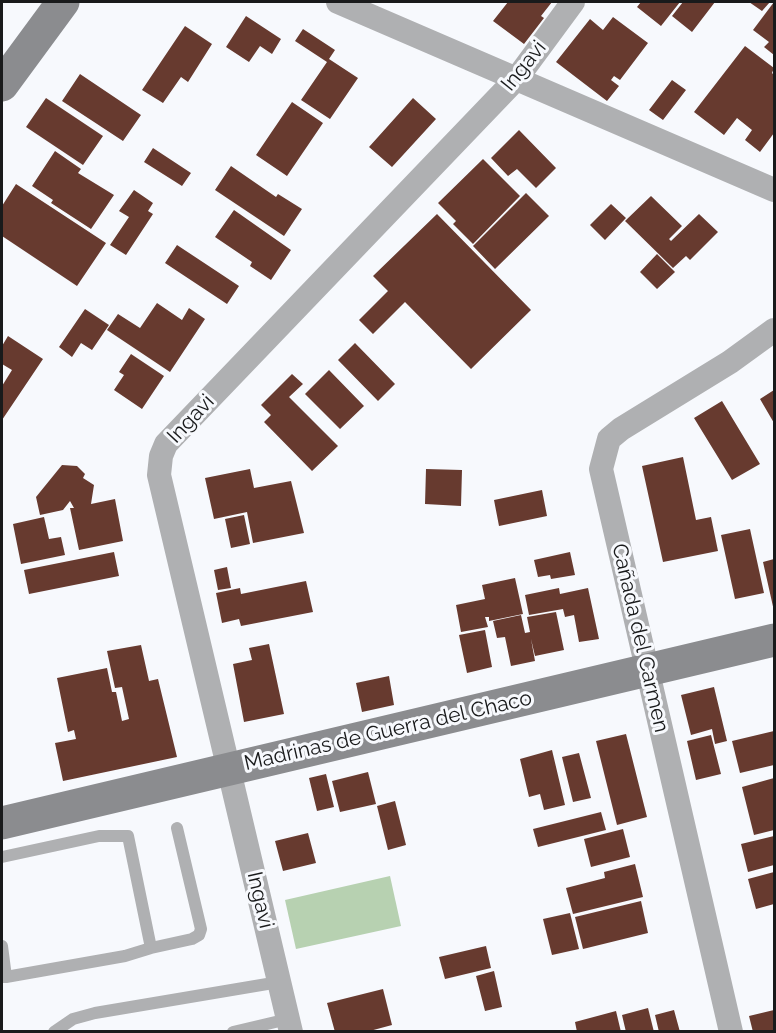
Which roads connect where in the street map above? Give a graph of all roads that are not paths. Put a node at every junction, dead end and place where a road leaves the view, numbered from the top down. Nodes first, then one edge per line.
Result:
1 (63, 2) edge
2 (338, 2) edge
3 (573, 2) edge
4 (517, 78) junction
5 (2, 84) edge
6 (774, 190) edge
7 (774, 330) edge
8 (774, 640) edge
9 (647, 670) junction
10 (228, 769) junction
11 (2, 823) edge
12 (177, 828) dead end
13 (2, 856) edge
14 (2, 946) edge
15 (151, 948) junction
16 (4, 977) edge
17 (279, 982) junction
18 (290, 1025) edge
19 (54, 1032) edge
20 (233, 1032) edge
21 (731, 1032) edge

1 - 5 street
2 - 4 street
3 - 4 street, Ingavi
4 - 6 street
4 - 10 street, Ingavi
7 - 9 street, Cañada del Carmen
8 - 9 street, Madrinas de Guerra del Chaco
9 - 10 street, Madrinas de Guerra del Chaco
9 - 21 street, Cañada del Carmen
10 - 11 street, Madrinas de Guerra del Chaco
10 - 17 street, Ingavi
12 - 15 lane
13 - 15 lane
14 - 16 lane
15 - 16 lane
17 - 18 street, Ingavi
17 - 19 lane
18 - 20 lane

